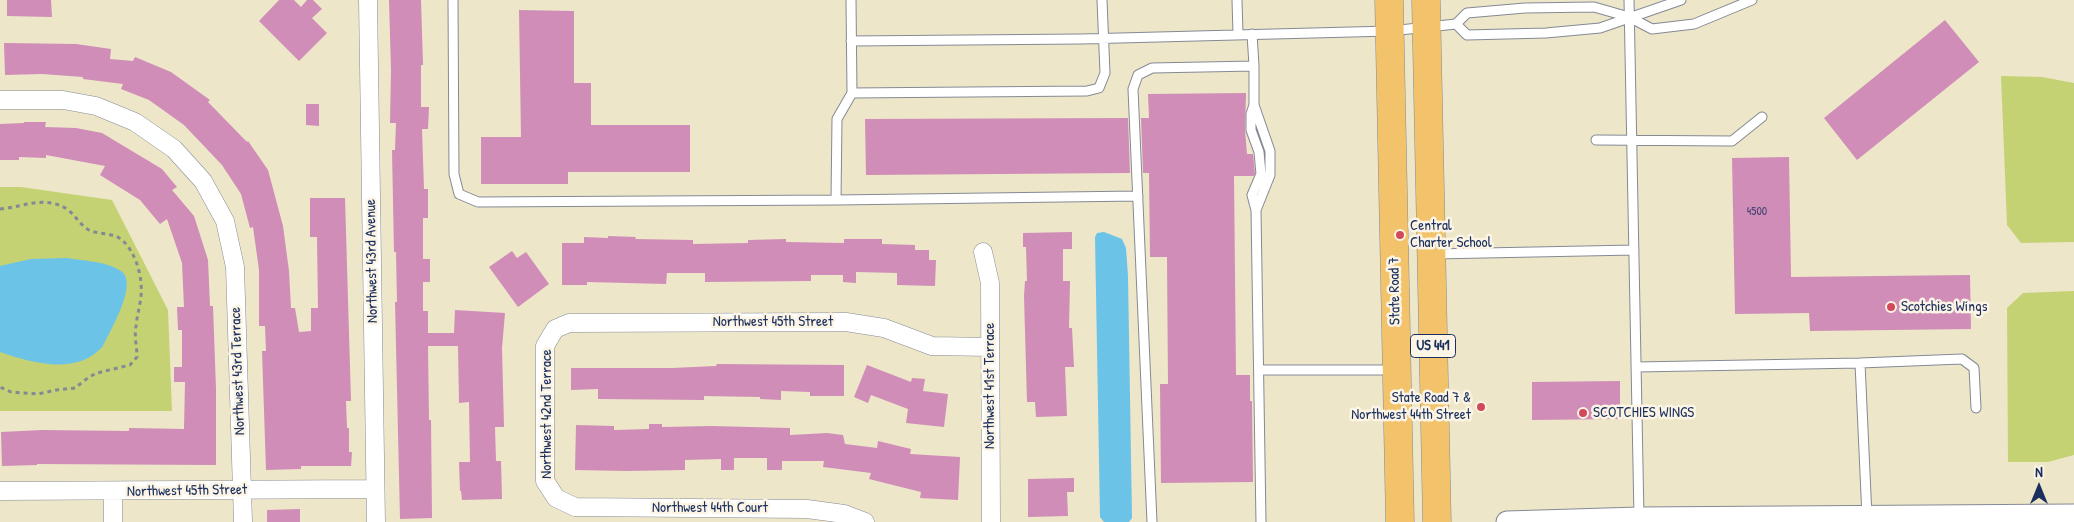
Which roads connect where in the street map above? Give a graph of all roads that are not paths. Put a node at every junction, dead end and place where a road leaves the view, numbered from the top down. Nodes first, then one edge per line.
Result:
1 (368, 0) edge
2 (453, 0) edge
3 (851, 0) edge
4 (1102, 0) edge
5 (1237, 0) edge
6 (1389, 0) edge
7 (1426, 0) edge
8 (1628, 0) edge
9 (1681, 0) edge
10 (1752, 0) edge
11 (1629, 17) junction
12 (1456, 24) junction
13 (1426, 28) junction
14 (1390, 31) junction
15 (1238, 34) junction
16 (1252, 34) junction
17 (1104, 38) junction
18 (851, 41) junction
19 (1254, 66) junction
20 (852, 93) junction
21 (0, 100) edge
22 (1762, 117) dead end
23 (1596, 140) dead end
24 (1631, 140) junction
25 (1138, 196) junction
26 (836, 200) junction
27 (1634, 250) junction
28 (983, 252) dead end
29 (1431, 254) junction
30 (555, 329) joint
31 (990, 347) junction
32 (1860, 363) junction
33 (1636, 367) junction
34 (1259, 370) junction
35 (1397, 370) junction
36 (1976, 408) dead end
37 (242, 490) junction
38 (375, 490) junction
39 (0, 491) edge
40 (113, 491) junction
41 (556, 498) joint
42 (807, 515) edge
43 (2074, 515) edge
44 (1639, 518) junction
45 (1867, 519) edge
46 (113, 522) edge
47 (243, 522) edge
48 (376, 522) edge
49 (864, 522) edge
50 (991, 522) edge
51 (1152, 522) edge
52 (1261, 522) edge
53 (1400, 522) edge
54 (1437, 522) edge
55 (1507, 522) edge

1 - 38 street, Northwest 43rd Avenue
2 - 26 lane
3 - 18 lane
4 - 17 lane
5 - 15 lane
6 - 14 main road, State Road 7 / US 441
7 - 13 main road, US 441
8 - 11 lane
9 - 11 lane
10 - 11 lane
11 - 12 lane
11 - 12 lane
11 - 24 lane
12 - 13 lane
13 - 14 lane
13 - 29 main road, US 441
14 - 16 lane
14 - 35 main road, State Road 7 / US 441
15 - 16 lane
15 - 17 lane
16 - 19 lane
17 - 18 lane
17 - 20 lane
18 - 20 lane
19 - 25 lane
19 - 34 lane
20 - 26 lane
21 - 37 street, Northwest 43rd Terrace
22 - 24 lane
23 - 24 lane
24 - 27 lane
25 - 26 lane
25 - 51 lane
27 - 29 lane
27 - 33 lane
28 - 31 street, Northwest 41st Terrace
29 - 54 main road, US 441
30 - 31 street, Northwest 45th Street
30 - 41 street, Northwest 42nd Terrace
31 - 50 street, Northwest 41st Terrace
32 - 33 lane
32 - 36 lane
32 - 45 lane
33 - 44 lane
34 - 35 lane
34 - 52 lane
35 - 53 main road, State Road 7 / US 441
37 - 38 street, Northwest 45th Street
37 - 40 street, Northwest 45th Street
37 - 47 street, Northwest 43rd Terrace
38 - 48 street, Northwest 43rd Avenue
39 - 40 street, Northwest 45th Street
40 - 46 street
41 - 42 street, Northwest 44th Court
42 - 49 street, Northwest 44th Court
43 - 45 street
44 - 45 street
44 - 55 street

